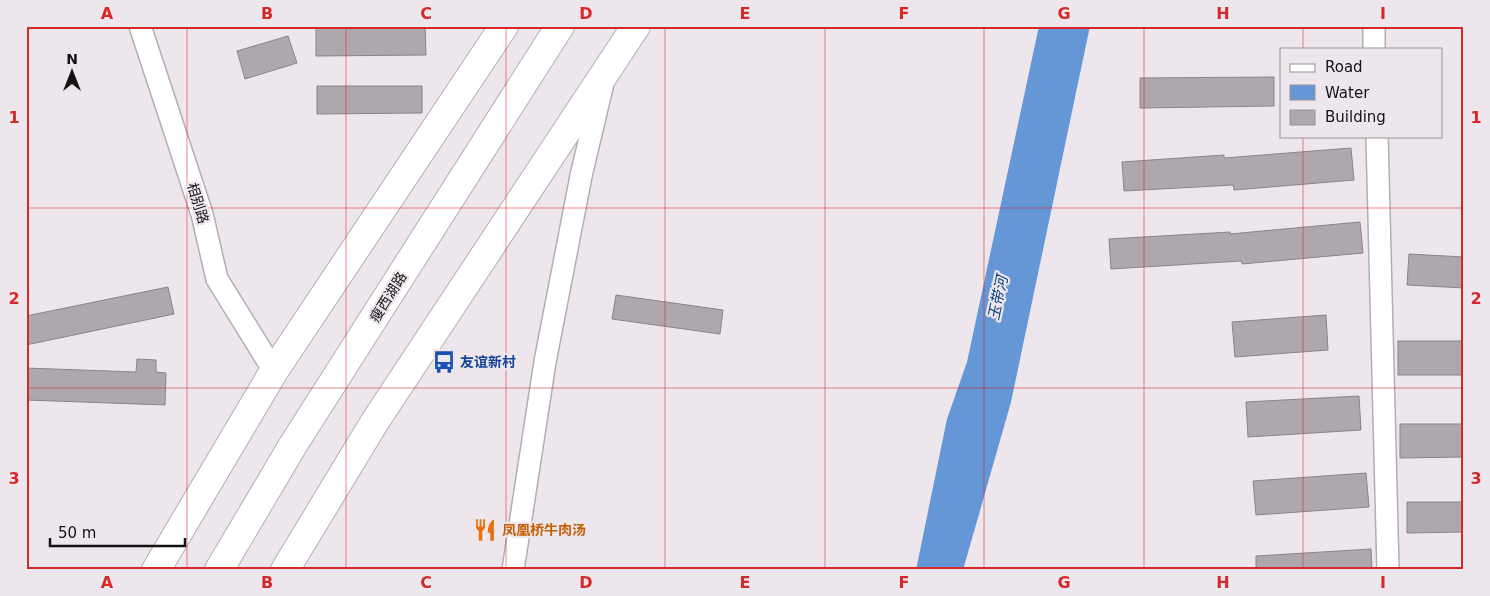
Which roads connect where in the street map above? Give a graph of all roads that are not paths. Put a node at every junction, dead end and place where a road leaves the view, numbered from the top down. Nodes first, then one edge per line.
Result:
1 (140, 26) edge
2 (504, 26) edge
3 (560, 26) edge
4 (579, 26) edge
5 (636, 26) edge
6 (1374, 26) edge
7 (1374, 48) edge
8 (605, 75) junction
9 (1376, 138) edge
10 (274, 371) junction
11 (156, 570) edge
12 (219, 570) edge
13 (241, 570) edge
14 (285, 570) edge
15 (513, 570) edge
16 (1388, 570) edge

1 - 10 street, 相别路
2 - 10 street
3 - 12 street, 瘦西湖路
4 - 13 street, 瘦西湖路
5 - 8 street
6 - 7 street
8 - 14 street
8 - 15 street
9 - 16 street
10 - 11 street

